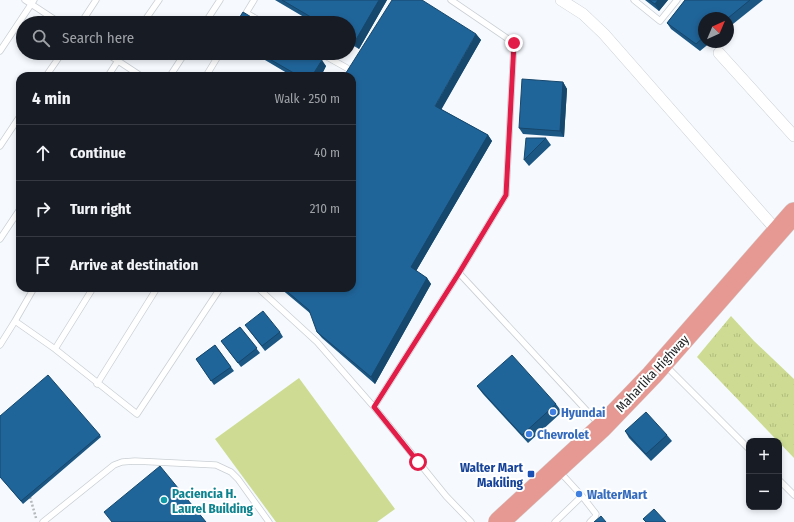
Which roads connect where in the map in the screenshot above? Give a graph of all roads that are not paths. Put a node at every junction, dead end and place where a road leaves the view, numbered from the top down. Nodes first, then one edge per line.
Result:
1 (25, 0) edge
2 (96, 0) edge
3 (158, 0) edge
4 (220, 0) edge
5 (254, 0) edge
6 (451, 0) edge
7 (561, 0) edge
8 (634, 0) edge
9 (677, 0) edge
10 (32, 2) edge
11 (246, 13) junction
12 (23, 16) edge
13 (51, 16) edge
14 (86, 16) edge
15 (148, 16) edge
16 (210, 16) edge
17 (244, 16) edge
18 (251, 16) edge
19 (16, 26) edge
20 (0, 51) edge
21 (719, 53) dead end
22 (57, 60) edge
23 (180, 60) edge
24 (216, 60) edge
25 (332, 60) edge
26 (118, 61) joint
27 (49, 72) edge
28 (111, 72) edge
29 (135, 72) edge
30 (173, 72) edge
31 (208, 72) edge
32 (354, 72) edge
33 (356, 73) edge
34 (361, 76) edge
35 (16, 122) edge
36 (794, 136) edge
37 (0, 146) edge
38 (16, 215) edge
39 (789, 223) edge
40 (0, 240) edge
41 (459, 273) junction
42 (32, 292) edge
43 (91, 292) edge
44 (154, 292) edge
45 (218, 292) edge
46 (262, 292) edge
47 (14, 320) junction
48 (0, 345) edge
49 (55, 349) junction
50 (663, 362) junction
51 (97, 384) junction
52 (374, 407) junction
53 (602, 427) junction
54 (746, 447) edge
55 (557, 469) junction
56 (782, 483) edge
57 (794, 495) edge
58 (582, 496) junction
59 (43, 522) edge
60 (269, 522) edge
61 (471, 522) edge
62 (498, 522) edge
63 (555, 522) edge
64 (590, 522) edge

1 - 10 lane
2 - 14 lane
3 - 15 lane
4 - 16 lane
5 - 11 lane
6 - 41 lane
7 - 39 street
8 - 9 lane
10 - 12 lane
10 - 13 lane
11 - 17 lane
11 - 18 lane
19 - 20 lane
21 - 36 street
22 - 27 lane
23 - 30 lane
24 - 31 lane
25 - 32 lane
26 - 28 lane
26 - 29 lane
33 - 34 lane
35 - 37 lane
38 - 40 lane
39 - 50 highway, Maharlika Highway
41 - 52 lane
41 - 53 lane
42 - 47 lane
43 - 49 lane
44 - 51 lane
45 - 51 lane
46 - 52 lane
47 - 48 lane
47 - 49 lane
49 - 51 lane
50 - 53 highway, Maharlika Highway
50 - 54 lane
52 - 61 lane
53 - 55 highway, Maharlika Highway
55 - 58 lane
55 - 62 highway, Maharlika Highway
56 - 57 lane
58 - 63 lane
58 - 64 lane
59 - 60 lane

